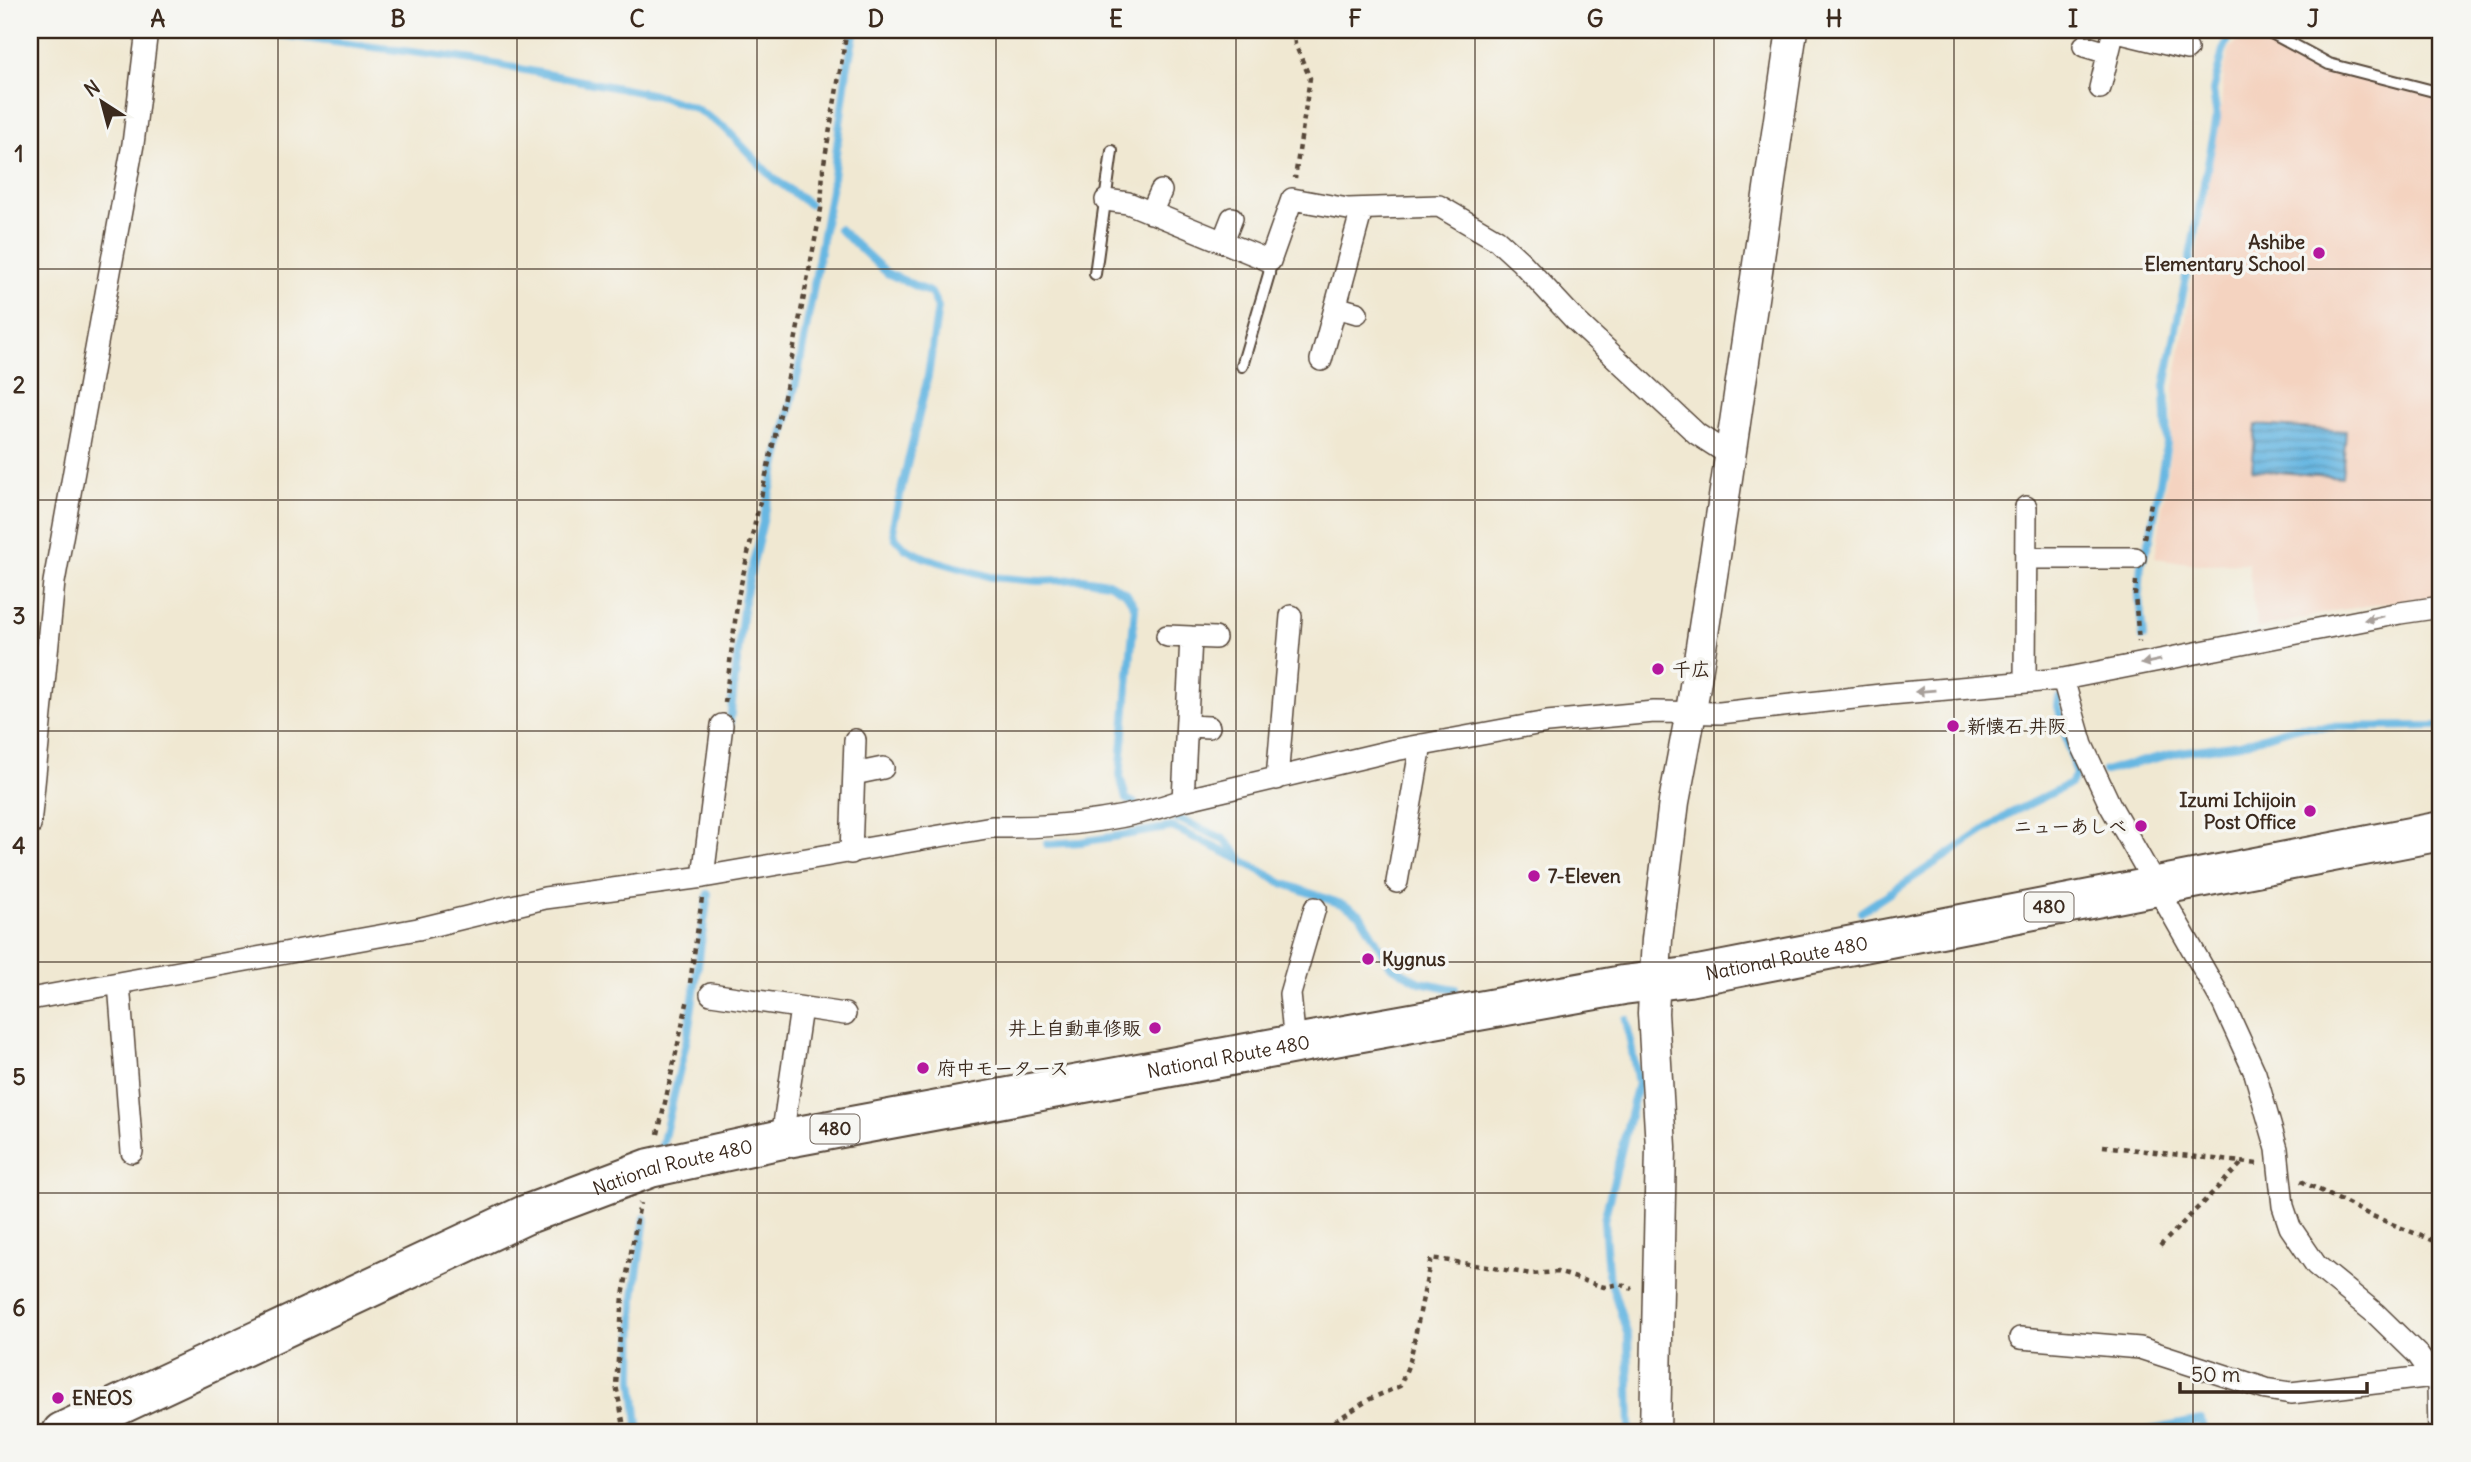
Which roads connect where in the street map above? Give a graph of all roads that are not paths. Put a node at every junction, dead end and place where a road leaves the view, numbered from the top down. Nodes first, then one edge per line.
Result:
1 (146, 30) edge
2 (1792, 30) edge
3 (2113, 30) edge
4 (2266, 30) edge
5 (2084, 46) dead end
6 (2187, 49) dead end
7 (2108, 53) junction
8 (2100, 88) dead end
9 (2441, 93) edge
10 (1112, 151) dead end
11 (1161, 191) dead end
12 (1106, 200) junction
13 (1362, 209) junction
14 (1151, 213) junction
15 (1232, 218) dead end
16 (1223, 241) junction
17 (1270, 261) junction
18 (1095, 274) dead end
19 (1336, 307) junction
20 (1357, 313) dead end
21 (1321, 360) dead end
22 (1242, 366) dead end
23 (1731, 456) junction
24 (2026, 507) dead end
25 (2026, 558) junction
26 (2138, 558) road end
27 (2441, 607) edge
28 (1291, 616) dead end
29 (1167, 636) dead end
30 (1191, 637) junction
31 (1215, 638) dead end
32 (2063, 679) junction
33 (2025, 682) junction
34 (1690, 712) junction
35 (722, 725) road end
36 (1186, 726) junction
37 (1209, 727) dead end
38 (855, 740) dead end
39 (1420, 745) junction
40 (883, 768) dead end
41 (854, 774) junction
42 (1277, 779) junction
43 (1183, 800) junction
44 (30, 824) edge
45 (2441, 831) edge
46 (851, 853) junction
47 (703, 877) junction
48 (1397, 882) dead end
49 (2154, 886) junction
50 (1315, 908) dead end
51 (1656, 981) junction
52 (119, 983) junction
53 (711, 994) dead end
54 (30, 999) edge
55 (801, 1008) junction
56 (845, 1014) dead end
57 (1295, 1044) junction
58 (787, 1138) junction
59 (132, 1152) dead end
60 (2020, 1338) dead end
61 (2441, 1355) edge
62 (2437, 1379) edge
63 (62, 1432) edge
64 (1655, 1432) edge
65 (2439, 1432) edge

1 - 44 street
2 - 23 street
3 - 6 street
3 - 7 street
4 - 9 lane
5 - 7 street
7 - 8 street
10 - 12 lane
11 - 14 street
12 - 14 street
12 - 18 lane
13 - 17 street
13 - 19 street
13 - 23 street
14 - 16 street
15 - 16 street
16 - 17 street
17 - 22 lane
19 - 20 street
19 - 21 street
23 - 34 street
24 - 25 street
25 - 26 street
25 - 33 street
27 -> 32 street
28 - 42 street
29 - 30 street
30 - 31 street
30 - 36 street
32 - 33 street
32 - 49 street
33 -> 34 street
34 - 39 street
34 - 51 street
35 - 47 street
36 - 37 street
36 - 43 street
38 - 41 street
39 - 42 street
39 - 48 street
40 - 41 street
41 - 46 street
42 - 43 street
43 - 46 street
45 - 49 highway, National Route 480 / 480
46 - 47 street
47 - 52 street
49 - 51 highway, National Route 480 / 480
49 - 62 street
50 - 57 street
51 - 57 highway, National Route 480 / 480
51 - 64 street
52 - 54 street
52 - 59 street
53 - 55 street
55 - 56 street
55 - 58 street
57 - 58 highway, National Route 480 / 480
58 - 63 highway, National Route 480 / 480
60 - 62 street
61 - 62 lane
62 - 65 street

